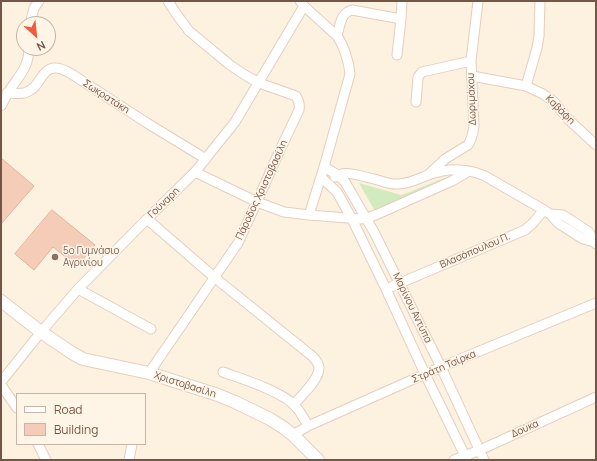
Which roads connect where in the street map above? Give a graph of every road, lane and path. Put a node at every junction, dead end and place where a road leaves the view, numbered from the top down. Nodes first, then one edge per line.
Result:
1 (39, 1) edge
2 (168, 1) edge
3 (402, 1) edge
4 (478, 1) edge
5 (540, 1) edge
6 (302, 4) edge
7 (32, 16) edge
8 (401, 19) junction
9 (337, 36) junction
10 (397, 55) dead end
11 (29, 56) edge
12 (471, 61) junction
13 (472, 76) junction
14 (259, 83) junction
15 (526, 86) junction
16 (8, 93) junction
17 (416, 102) dead end
18 (1, 106) edge
19 (596, 145) edge
20 (206, 159) junction
21 (324, 166) junction
22 (470, 171) junction
23 (195, 172) junction
24 (338, 175) junction
25 (427, 175) junction
26 (321, 177) junction
27 (328, 184) junction
28 (257, 202) junction
29 (547, 212) junction
30 (309, 215) junction
31 (366, 218) junction
32 (147, 219) junction
33 (352, 219) junction
34 (595, 243) edge
35 (214, 277) junction
36 (400, 283) junction
37 (386, 289) junction
38 (78, 290) junction
39 (1, 301) edge
40 (596, 303) edge
41 (150, 329) dead end
42 (41, 332) junction
43 (441, 367) junction
44 (223, 372) dead end
45 (149, 373) junction
46 (425, 374) junction
47 (1, 383) edge
48 (596, 397) edge
49 (294, 404) junction
50 (16, 406) edge
51 (308, 426) junction
52 (293, 435) junction
53 (38, 445) edge
54 (132, 445) edge
55 (480, 450) junction
56 (466, 458) edge
57 (46, 460) edge
58 (129, 460) edge
59 (318, 460) edge
60 (454, 460) edge
61 (484, 460) edge

1 - 7 street
2 - 14 street, Πάροδος Χριστοβασίλη
3 - 8 street
4 - 12 street, Δωριμάχου
5 - 15 street
6 - 9 street
6 - 14 street, Γούναρη
8 - 9 street
8 - 10 street
9 - 21 street
11 - 16 street
12 - 13 street, Δωριμάχου
12 - 17 street
13 - 15 street, Καβάφη
13 - 25 street, Δωριμάχου
14 - 20 street, Γούναρη
14 - 28 street, Πάροδος Χριστοβασίλη
15 - 19 street, Καβάφη
16 - 18 street
16 - 20 street, Σωκρατάκη
20 - 23 street, Γούναρη
21 - 24 street, Μαρίνου Αντύπα
21 - 26 street
22 - 25 street
22 - 29 street
22 - 31 street
23 - 28 street
23 - 32 street, Γούναρη
24 - 25 street
24 - 27 street
24 - 31 street, Μαρίνου Αντύπα
26 - 27 street, Μαρίνου Αντύπα
26 - 30 street
27 - 33 street, Μαρίνου Αντύπα
28 - 30 street
28 - 35 street, Πάροδος Χριστοβασίλη
29 - 34 street
29 - 36 street, Βλασόπουλου Π.
30 - 33 street
31 - 33 street
31 - 36 street, Μαρίνου Αντύπα
32 - 35 street
32 - 38 street, Γούναρη
33 - 37 street, Μαρίνου Αντύπα
35 - 45 street, Πάροδος Χριστοβασίλη
35 - 49 street
36 - 37 street, Βλασόπουλου Π.
36 - 43 street, Μαρίνου Αντύπα
37 - 46 street, Μαρίνου Αντύπα
38 - 41 street
38 - 42 street, Γούναρη
39 - 42 main road, Χριστοβασίλη
40 - 43 street, Στράτη Τσίρκα
42 - 45 main road, Χριστοβασίλη
42 - 47 street, Γούναρη
43 - 46 street, Στράτη Τσίρκα
43 - 55 street, Μαρίνου Αντύπα
44 - 49 street
45 - 52 main road, Χριστοβασίλη
46 - 51 street, Στράτη Τσίρκα
46 - 56 street, Μαρίνου Αντύπα
47 - 50 street
48 - 55 street, Δούκα
49 - 51 street
51 - 52 street, Στράτη Τσίρκα
52 - 59 main road, Χριστοβασίλη
53 - 57 street
54 - 58 street
55 - 56 street, Δούκα
55 - 61 street, Μαρίνου Αντύπα
56 - 60 street, Δούκα

